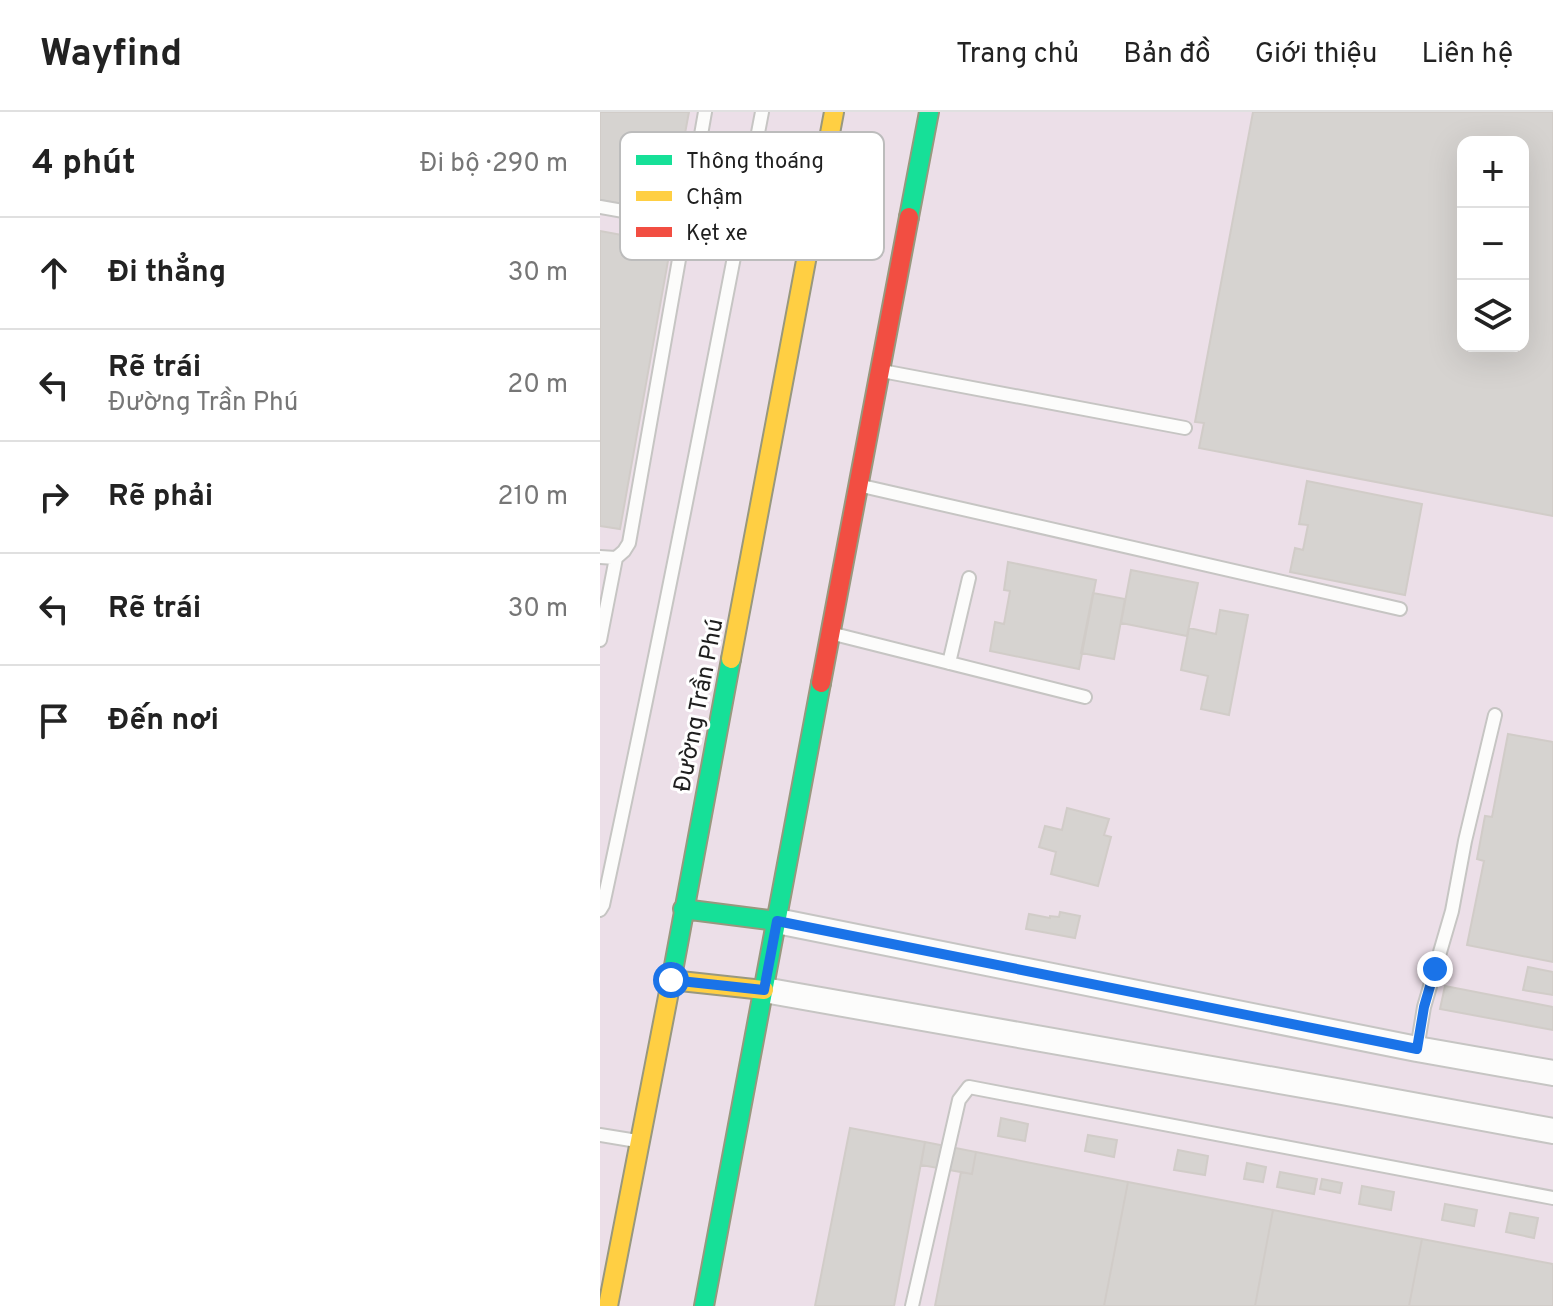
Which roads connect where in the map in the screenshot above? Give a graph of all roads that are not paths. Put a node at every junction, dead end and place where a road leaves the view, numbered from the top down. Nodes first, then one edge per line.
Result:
1 (705, 112) edge
2 (762, 112) edge
3 (834, 112) edge
4 (929, 112) edge
5 (701, 132) edge
6 (758, 132) edge
7 (830, 132) edge
8 (600, 207) edge
9 (620, 211) edge
10 (678, 260) edge
11 (733, 260) edge
12 (806, 260) edge
13 (880, 370) junction
14 (1185, 428) dead end
15 (859, 486) junction
16 (600, 557) edge
17 (616, 558) junction
18 (969, 578) dead end
19 (1400, 609) dead end
20 (831, 633) junction
21 (600, 640) edge
22 (949, 663) junction
23 (1085, 697) dead end
24 (1495, 715) dead end
25 (683, 909) junction
26 (600, 910) edge
27 (777, 921) junction
28 (671, 980) junction
29 (764, 990) junction
30 (1417, 1049) junction
31 (1553, 1073) edge
32 (1553, 1131) edge
33 (600, 1135) edge
34 (640, 1142) junction
35 (1553, 1198) edge
36 (608, 1306) edge
37 (704, 1306) edge
38 (912, 1306) edge

1 - 5 lane
2 - 6 lane
3 - 7 main road, Đường Trần Phú
4 - 13 main road
8 - 9 lane
10 - 17 lane
11 - 26 lane
12 - 25 main road, Đường Trần Phú
13 - 14 lane
13 - 15 main road
15 - 19 lane
15 - 20 main road
16 - 17 lane
17 - 21 lane
18 - 22 lane
20 - 22 lane
20 - 27 main road
22 - 23 lane
24 - 30 lane
25 - 27 main road
25 - 28 main road, Đường Trần Phú
27 - 29 main road
27 - 30 street
28 - 29 main road
28 - 34 main road, Đường Trần Phú
29 - 32 street
29 - 37 main road
30 - 31 street
33 - 34 lane
34 - 36 main road, Đường Trần Phú
35 - 38 lane

